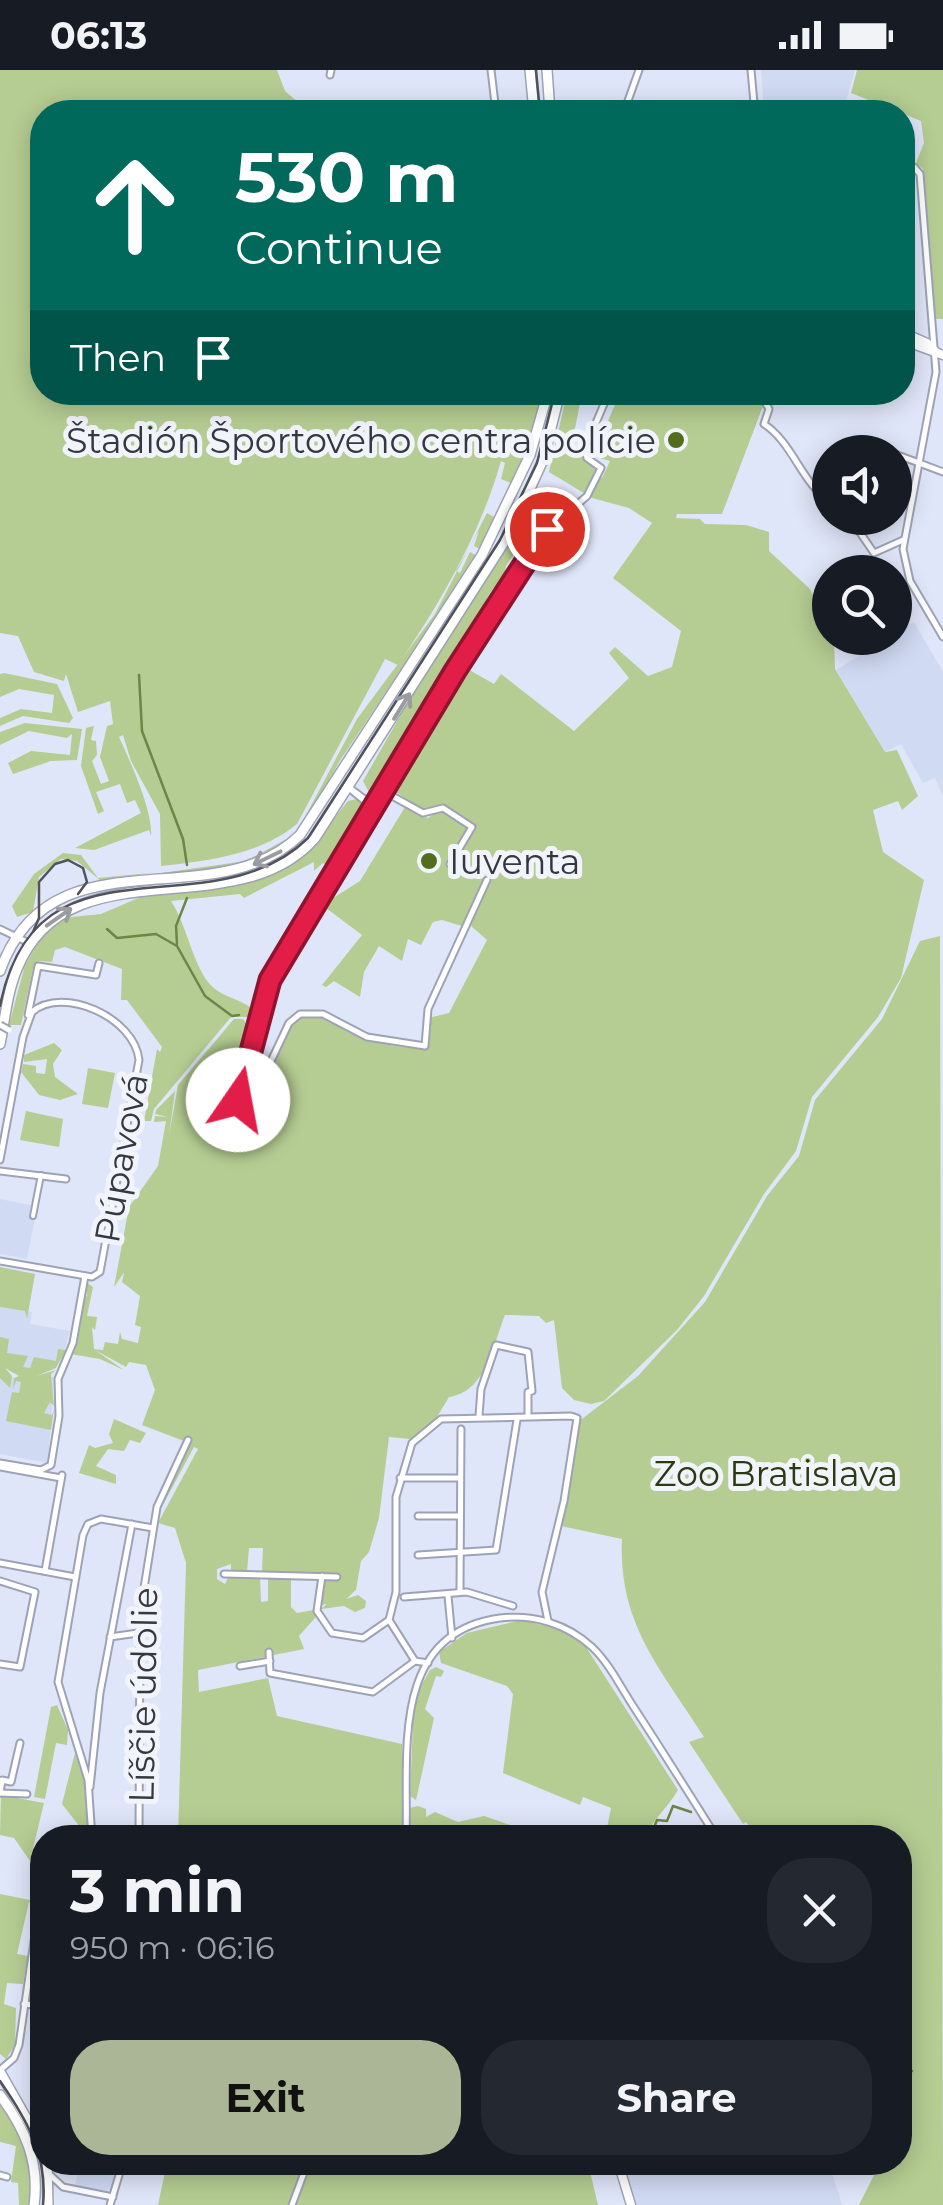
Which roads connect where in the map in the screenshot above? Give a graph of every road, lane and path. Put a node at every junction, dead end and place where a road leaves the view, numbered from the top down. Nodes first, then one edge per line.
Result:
1 (491, 70) edge
2 (530, 70) edge
3 (547, 70) edge
4 (639, 70) edge
5 (751, 70) edge
6 (495, 100) edge
7 (533, 100) edge
8 (549, 100) edge
9 (628, 100) edge
10 (754, 100) edge
11 (915, 171) edge
12 (934, 330) junction
13 (917, 338) joint
14 (915, 345) edge
15 (939, 354) edge
16 (943, 367) edge
17 (936, 372) junction
18 (544, 405) edge
19 (557, 405) edge
20 (604, 405) edge
21 (767, 405) edge
22 (912, 462) edge
23 (917, 464) junction
24 (943, 472) edge
25 (812, 481) edge
26 (517, 520) junction
27 (861, 535) edge
28 (540, 537) junction
29 (904, 540) junction
30 (943, 637) edge
31 (343, 772) junction
32 (333, 789) junction
33 (353, 790) junction
34 (385, 792) junction
35 (375, 807) junction
36 (450, 864) dead end
37 (487, 880) dead end
38 (0, 929) edge
39 (18, 935) junction
40 (30, 944) junction
41 (99, 963) dead end
42 (0, 971) edge
43 (30, 1002) junction
44 (38, 1007) junction
45 (28, 1018) junction
46 (0, 1024) edge
47 (23, 1037) junction
48 (0, 1044) edge
49 (0, 1160) edge
50 (0, 1171) edge
51 (41, 1175) junction
52 (66, 1179) dead end
53 (33, 1216) dead end
54 (0, 1261) edge
55 (85, 1276) junction
56 (479, 1416) junction
57 (528, 1416) junction
58 (517, 1420) dead end
59 (460, 1428) dead end
60 (188, 1440) dead end
61 (0, 1465) edge
62 (400, 1478) junction
63 (460, 1478) junction
64 (418, 1516) dead end
65 (460, 1516) junction
66 (132, 1524) junction
67 (153, 1528) junction
68 (418, 1554) dead end
69 (460, 1554) junction
70 (0, 1563) edge
71 (44, 1571) junction
72 (224, 1574) dead end
73 (322, 1576) junction
74 (75, 1577) junction
75 (337, 1578) dead end
76 (0, 1581) edge
77 (460, 1591) junction
78 (448, 1596) junction
79 (404, 1597) dead end
80 (513, 1606) dead end
81 (389, 1620) junction
82 (548, 1622) junction
83 (138, 1632) junction
84 (110, 1637) junction
85 (452, 1638) junction
86 (269, 1652) dead end
87 (270, 1661) junction
88 (415, 1661) junction
89 (428, 1663) junction
90 (0, 1664) edge
91 (240, 1666) dead end
92 (20, 1743) dead end
93 (90, 1790) junction
94 (0, 1793) edge
95 (27, 1794) dead end
96 (91, 1825) edge
97 (139, 1825) edge
98 (406, 1825) edge
99 (709, 1825) edge
100 (30, 1966) edge
101 (24, 2004) junction
102 (30, 2005) edge
103 (0, 2071) edge
104 (0, 2095) edge
105 (30, 2125) edge
106 (30, 2147) edge
107 (35, 2175) edge
108 (48, 2175) edge
109 (54, 2175) edge
110 (120, 2175) edge
111 (303, 2175) edge
112 (622, 2175) edge
113 (63, 2187) junction
114 (112, 2197) junction
115 (48, 2201) edge
116 (34, 2205) edge
117 (110, 2205) edge
118 (292, 2205) edge
119 (631, 2205) edge

1 - 6 street
2 - 7 main road
3 - 8 main road
4 - 9 street
5 - 10 street
11 - 12 street
12 - 13 street
12 - 15 street
13 - 15 street
14 - 15 street
15 - 17 street
16 - 17 street
17 - 23 street
18 - 31 main road
19 - 26 main road
20 - 28 street
21 - 25 street
22 - 23 street
23 - 24 street
23 - 29 street
26 - 28 street
33 -> 26 main road
27 - 29 street
28 - 34 street
29 - 30 street
31 - 32 main road
31 - 33 street
32 - 33 street
32 -> 39 main road
33 - 35 street
40 -> 33 main road
34 - 35 street
34 - 36 street
35 - 37 street
38 - 39 street
39 - 40 street
39 - 42 main road
40 - 48 main road
41 - 43 street
43 - 44 street
43 - 45 street
44 - 45 street
44 - 55 street, Púpavová
45 - 47 street
46 - 47 street, bridge
47 - 49 street
50 - 51 street
51 - 52 street
51 - 53 street
54 - 55 street
55 - 61 street
56 - 57 street
56 - 57 street
56 - 62 street
57 - 82 street
58 - 69 street
59 - 63 street
60 - 67 street, Líščie údolie
61 - 71 street
62 - 63 street
62 - 81 street
63 - 65 street
64 - 65 street
65 - 69 street
66 - 67 street
66 - 74 street
66 - 84 street
67 - 83 street, Líščie údolie
68 - 69 street
69 - 77 street
70 - 71 street
71 - 74 street
72 - 73 street
73 - 75 street
73 - 81 street
74 - 93 street
76 - 90 street
77 - 78 street
77 - 80 street
78 - 79 street
78 - 85 street
81 - 88 street
82 - 85 street
82 - 99 street
83 - 84 street
83 - 97 street, Líščie údolie
84 - 93 street
85 - 89 street
86 - 87 street
87 - 88 street
87 - 91 street
88 - 89 street
89 - 98 street
92 - 94 street
93 - 96 street
94 - 95 street
100 - 101 street
101 - 102 street
101 - 103 street
103 - 105 main road
104 - 106 main road
107 - 116 main road
108 - 115 main road
109 - 113 street
110 - 114 street
111 - 118 street
112 - 119 street
113 - 114 street
113 - 115 street
114 - 117 street

